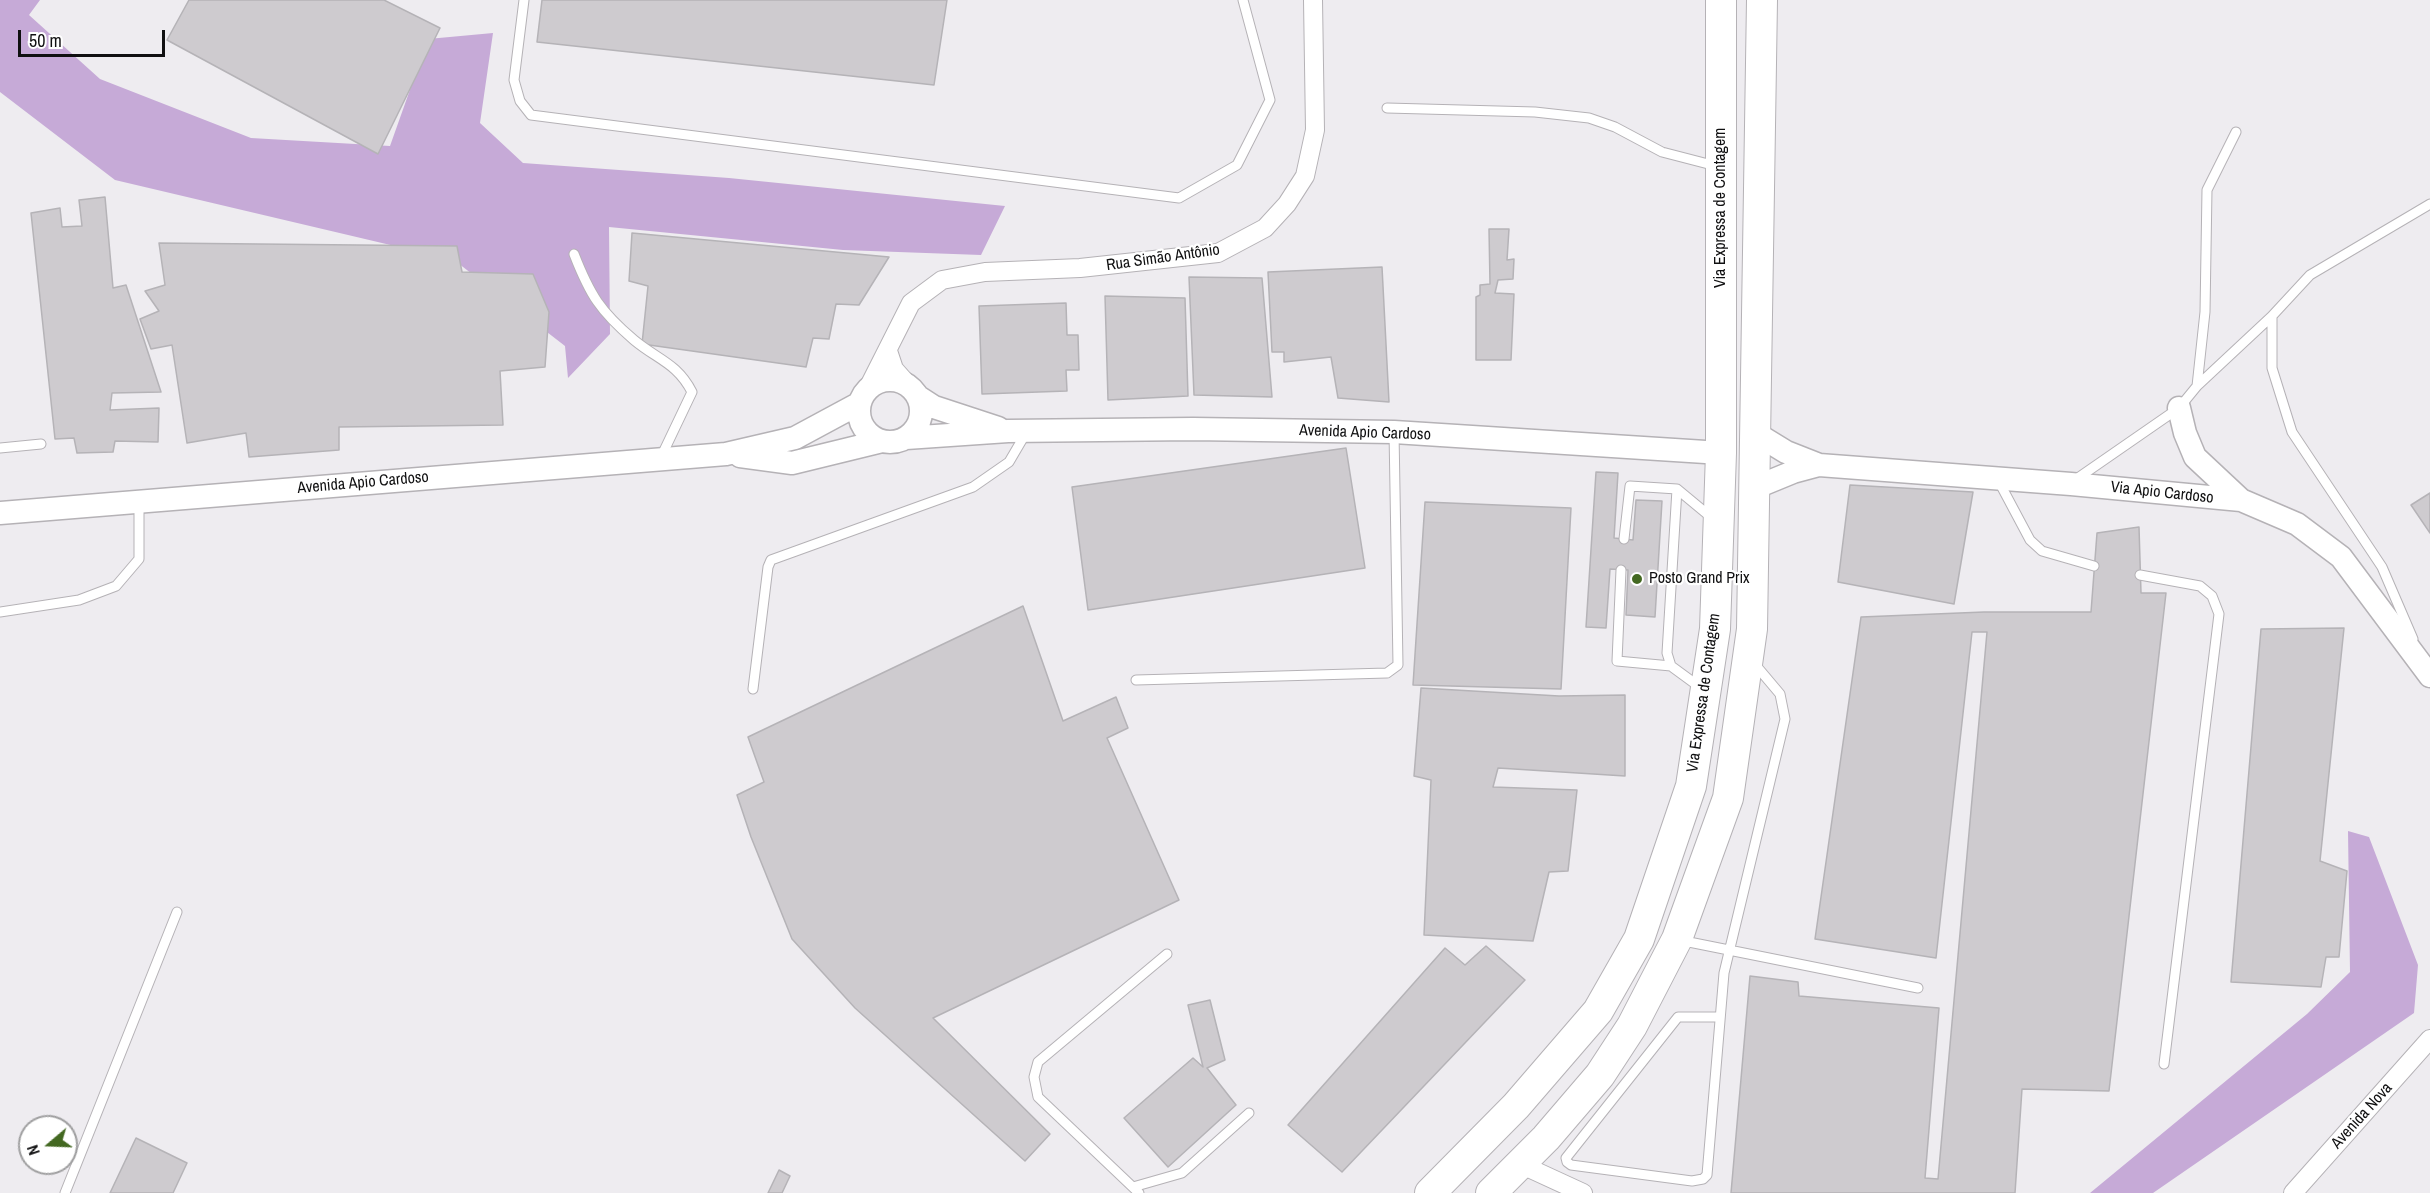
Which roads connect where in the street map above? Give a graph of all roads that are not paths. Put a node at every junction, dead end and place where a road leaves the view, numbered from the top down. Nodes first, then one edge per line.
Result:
1 (524, 0) edge
2 (1243, 0) edge
3 (1313, 0) edge
4 (1720, 0) edge
5 (1762, 0) edge
6 (1388, 108) dead end
7 (2236, 132) dead end
8 (1721, 168) junction
9 (2430, 204) edge
10 (574, 254) dead end
11 (2272, 316) junction
12 (888, 351) junction
13 (2197, 386) junction
14 (913, 391) junction
15 (863, 397) junction
16 (2179, 408) junction
17 (1018, 431) junction
18 (1394, 432) junction
19 (1755, 433) junction
20 (906, 438) junction
21 (882, 441) junction
22 (40, 444) dead end
23 (0, 448) edge
24 (1721, 453) junction
25 (726, 454) junction
26 (660, 459) junction
27 (1819, 465) junction
28 (1997, 478) junction
29 (2071, 484) junction
30 (1754, 488) junction
31 (1677, 489) junction
32 (2241, 500) junction
33 (140, 502) junction
34 (0, 513) edge
35 (1719, 524) junction
36 (1624, 539) dead end
37 (2094, 566) dead end
38 (1621, 570) dead end
39 (2140, 574) dead end
40 (0, 612) edge
41 (1748, 656) junction
42 (1671, 666) junction
43 (2429, 675) edge
44 (1136, 680) dead end
45 (753, 688) dead end
46 (1706, 692) junction
47 (177, 912) dead end
48 (1677, 939) junction
49 (1728, 952) junction
50 (1167, 954) dead end
51 (1918, 988) dead end
52 (1720, 1017) junction
53 (2430, 1039) edge
54 (2164, 1064) dead end
55 (1249, 1113) dead end
56 (1504, 1180) edge
57 (1136, 1190) edge
58 (64, 1193) edge
59 (1430, 1193) edge
60 (1582, 1193) edge
61 (2293, 1193) edge

1 - 2 lane
3 - 12 street, Rua Simão Antônio
4 - 8 highway, Via Expressa de Contagem
5 - 19 highway
6 - 8 lane
7 - 13 lane
8 - 24 highway, Via Expressa de Contagem
9 - 11 lane
10 - 26 lane
11 - 13 lane
11 - 43 lane
12 - 14 street
12 - 15 street, Rua Simão Antônio
13 - 16 lane
14 - 15 street
14 - 17 street, Avenida Apio Cardoso
14 - 20 street
15 - 21 street
15 - 25 street, Avenida Apio Cardoso
16 - 29 lane
16 - 32 street
17 - 18 street, Avenida Apio Cardoso
17 - 20 street, Avenida Apio Cardoso
17 - 45 lane
18 - 24 street, Avenida Apio Cardoso
18 - 44 lane
19 - 27 street, Via Apio Cardoso
19 - 30 highway
20 - 21 street
21 - 25 street, Avenida Apio Cardoso
22 - 23 lane
24 - 35 highway, Via Expressa de Contagem
25 - 26 street, Avenida Apio Cardoso
26 - 33 street, Avenida Apio Cardoso
27 - 28 street, Via Apio Cardoso
27 - 30 street, Via Apio Cardoso
28 - 29 street, Via Apio Cardoso
28 - 37 lane
29 - 32 street, Via Apio Cardoso
30 - 41 highway
31 - 35 lane
31 - 36 lane
31 - 42 lane
32 - 43 street, Via Apio Cardoso
33 - 34 street, Avenida Apio Cardoso
33 - 40 lane
35 - 46 highway, Via Expressa de Contagem
38 - 42 lane
39 - 54 lane
41 - 48 highway
41 - 49 lane
42 - 46 lane
46 - 59 highway, Via Expressa de Contagem
47 - 58 lane
48 - 49 lane
48 - 56 highway
49 - 51 lane
49 - 52 lane
50 - 57 lane
52 - 52 lane
53 - 61 street, Avenida Nova
55 - 57 lane
56 - 60 street

